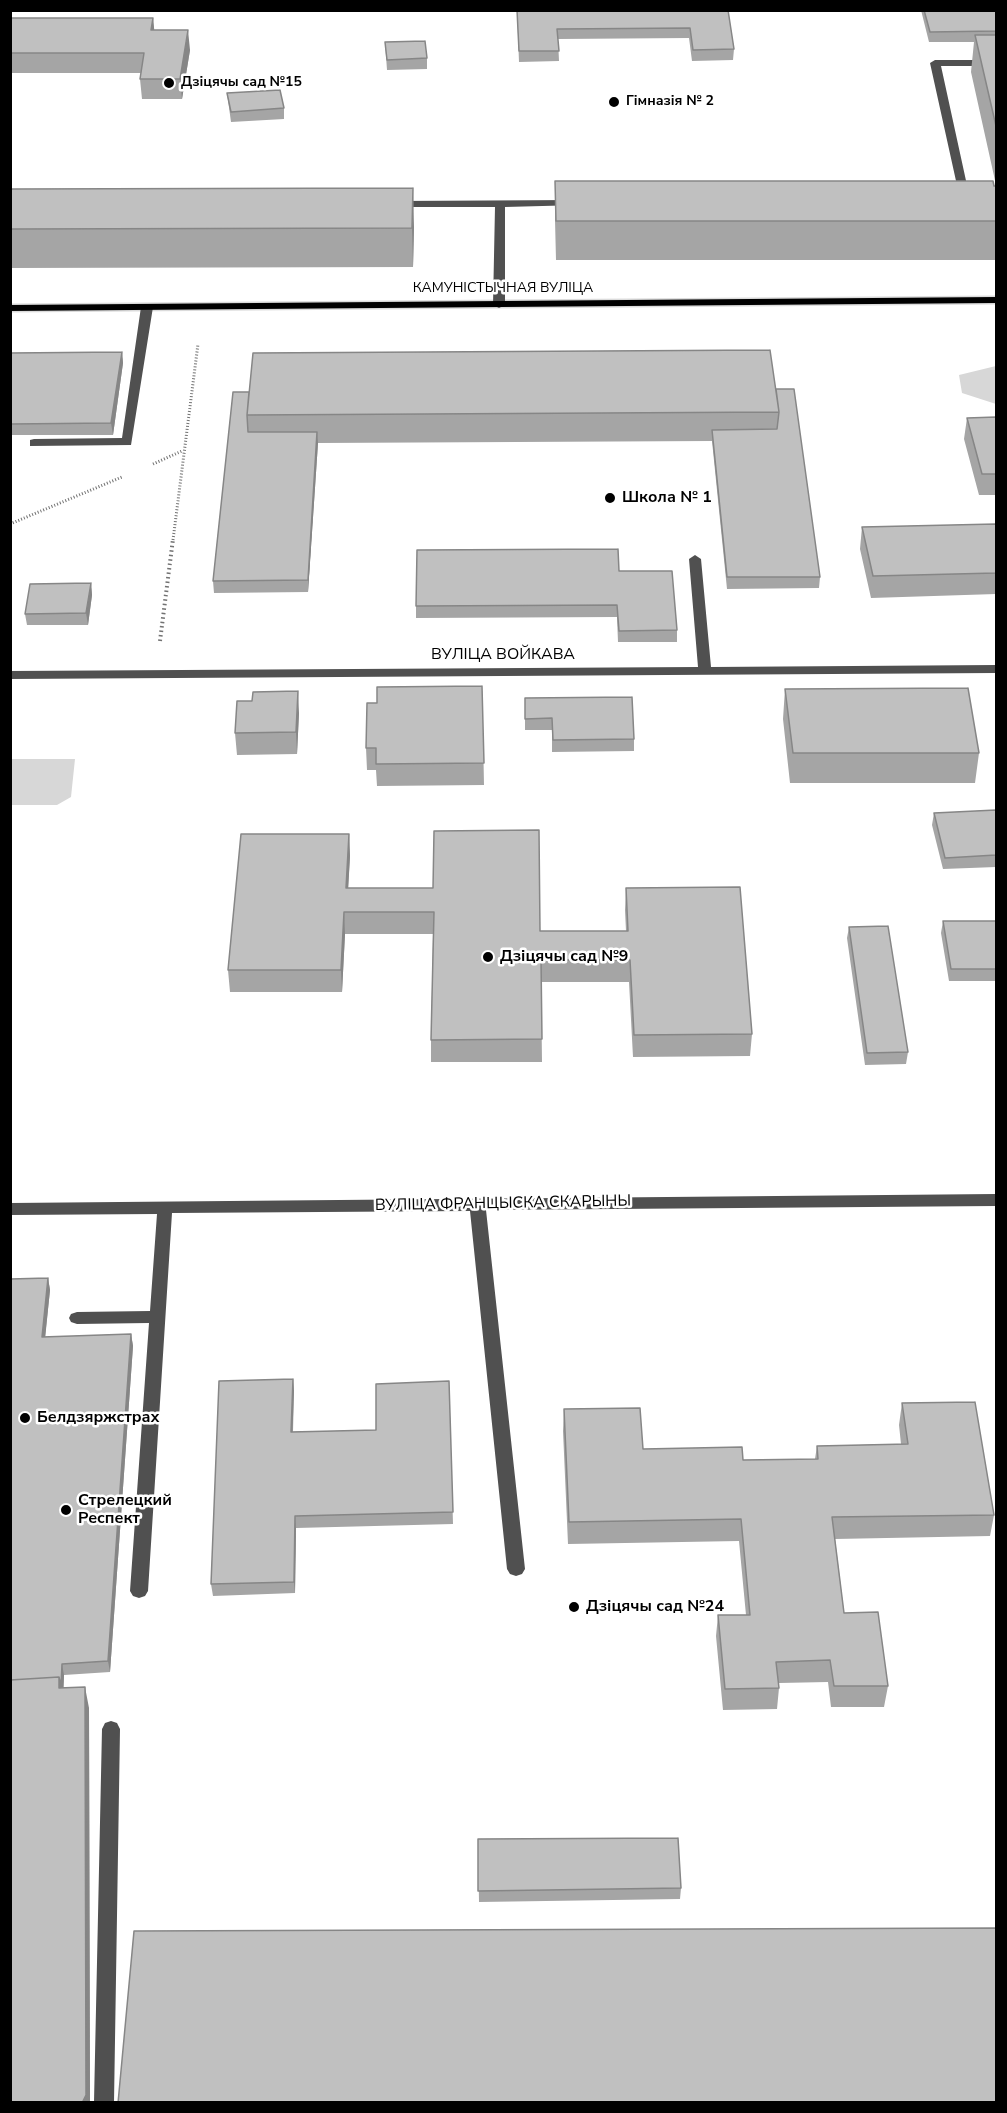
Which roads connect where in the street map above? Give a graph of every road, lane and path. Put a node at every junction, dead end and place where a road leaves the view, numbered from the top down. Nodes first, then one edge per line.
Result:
1 (996, 63) edge
2 (954, 202) edge
3 (500, 203) junction
4 (583, 203) edge
5 (380, 204) edge
6 (996, 300) edge
7 (499, 305) junction
8 (147, 307) junction
9 (10, 308) edge
10 (198, 344) dead end
11 (34, 443) dead end
12 (183, 451) junction
13 (151, 465) dead end
14 (129, 474) dead end
15 (10, 524) edge
16 (695, 559) dead end
17 (996, 669) edge
18 (705, 670) junction
19 (156, 674) junction
20 (10, 675) edge
21 (996, 1200) edge
22 (477, 1203) junction
23 (165, 1207) junction
24 (10, 1209) edge
25 (158, 1317) junction
26 (77, 1318) dead end
27 (516, 1569) dead end
28 (139, 1591) dead end
29 (111, 1729) dead end
30 (104, 2103) edge

1 - 2 street
3 - 4 street
3 - 5 street
3 - 7 street
6 - 7 main road, КАМУНІСТЫЧНАЯ ВУЛІЦА
7 - 8 main road, КАМУНІСТЫЧНАЯ ВУЛІЦА
8 - 9 main road, КАМУНІСТЫЧНАЯ ВУЛІЦА
8 - 11 street
10 - 12 path
12 - 13 path
12 - 19 path
14 - 15 path
16 - 18 street
17 - 18 street, ВУЛІЦА ВОЙКАВА
18 - 19 street, ВУЛІЦА ВОЙКАВА
19 - 20 street, ВУЛІЦА ВОЙКАВА
21 - 22 street, ВУЛІЦА ФРАНЦЫСКА СКАРЫНЫ
22 - 23 street, ВУЛІЦА ФРАНЦЫСКА СКАРЫНЫ
22 - 27 street
23 - 24 street, ВУЛІЦА ФРАНЦЫСКА СКАРЫНЫ
23 - 25 street
25 - 26 street
25 - 28 street
29 - 30 street

